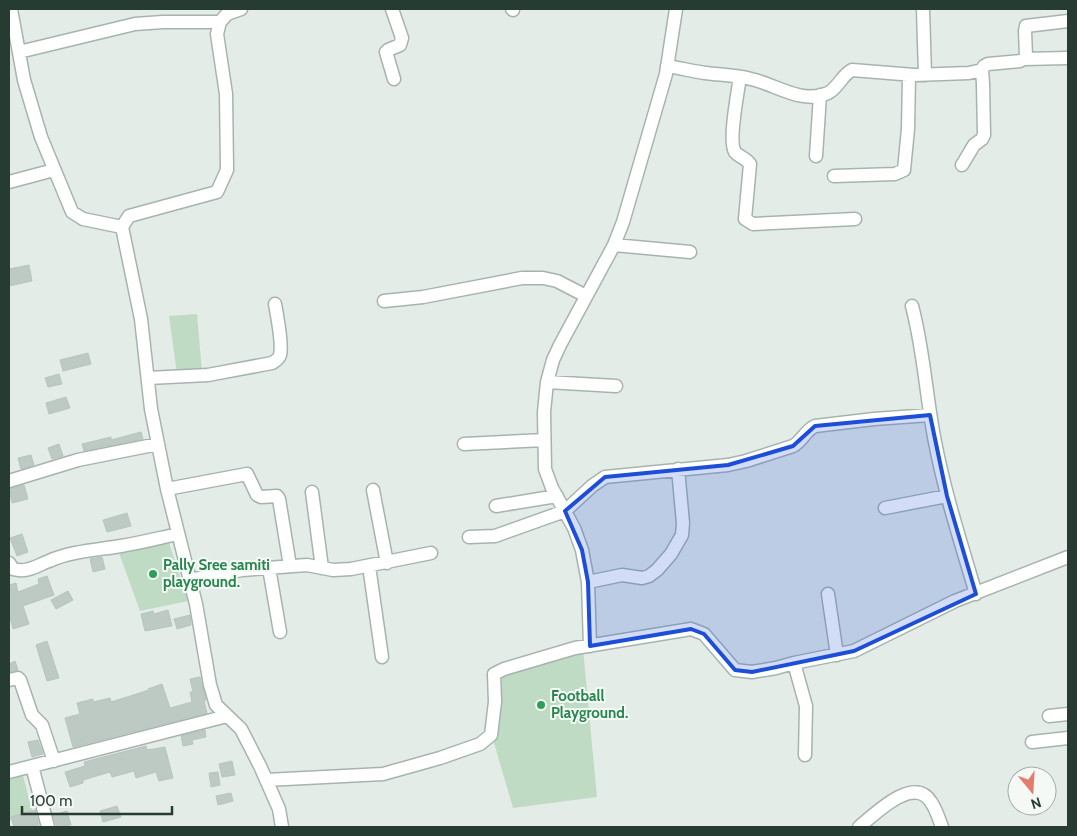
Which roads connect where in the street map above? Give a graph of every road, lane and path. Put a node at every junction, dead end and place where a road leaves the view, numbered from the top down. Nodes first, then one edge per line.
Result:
1 (11, 9) edge
2 (240, 9) edge
3 (392, 9) edge
4 (676, 9) edge
5 (923, 9) edge
6 (224, 15) edge
7 (1068, 20) edge
8 (15, 45) edge
9 (1068, 58) edge
10 (1024, 59) junction
11 (668, 66) junction
12 (982, 70) junction
13 (909, 75) junction
14 (925, 75) junction
15 (740, 77) junction
16 (394, 79) dead end
17 (820, 95) junction
18 (816, 156) dead end
19 (962, 165) dead end
20 (54, 170) junction
21 (834, 176) dead end
22 (9, 182) edge
23 (855, 219) dead end
24 (122, 227) junction
25 (614, 245) junction
26 (690, 252) dead end
27 (586, 296) junction
28 (384, 301) dead end
29 (275, 304) dead end
30 (912, 306) dead end
31 (148, 378) junction
32 (547, 382) junction
33 (616, 386) dead end
34 (930, 415) junction
35 (544, 440) junction
36 (158, 444) junction
37 (464, 444) dead end
38 (678, 469) junction
39 (9, 481) edge
40 (166, 489) junction
41 (373, 490) dead end
42 (312, 492) dead end
43 (557, 496) junction
44 (947, 496) junction
45 (496, 506) dead end
46 (885, 508) dead end
47 (565, 511) junction
48 (178, 534) junction
49 (469, 537) dead end
50 (432, 554) dead end
51 (1068, 557) edge
52 (9, 562) edge
53 (387, 563) junction
54 (290, 566) junction
55 (370, 566) junction
56 (269, 568) junction
57 (322, 568) junction
58 (190, 580) junction
59 (588, 582) junction
60 (828, 594) dead end
61 (976, 594) junction
62 (280, 632) dead end
63 (590, 646) junction
64 (838, 655) junction
65 (382, 657) dead end
66 (794, 663) junction
67 (9, 680) edge
68 (1068, 714) edge
69 (227, 716) junction
70 (1049, 716) dead end
71 (1068, 738) edge
72 (1032, 742) dead end
73 (805, 755) dead end
74 (54, 761) junction
75 (32, 766) junction
76 (9, 772) edge
77 (266, 780) junction
78 (48, 827) edge
79 (282, 827) edge
80 (859, 827) edge
81 (942, 827) edge

1 - 8 street
2 - 6 street
3 - 16 street
4 - 11 street
5 - 14 street
6 - 8 street
6 - 24 street
7 - 10 street
8 - 20 street
9 - 10 street
10 - 12 street
11 - 15 street
11 - 25 street
12 - 14 street
12 - 19 street
13 - 14 street
13 - 17 street
13 - 21 street
15 - 17 street
15 - 23 street
17 - 18 street
20 - 22 street
20 - 24 street
24 - 31 street
25 - 26 street
25 - 27 street
27 - 28 street
27 - 32 street
29 - 31 street
30 - 34 street
31 - 36 street
32 - 33 street
32 - 35 street
34 - 38 street
34 - 44 street
35 - 37 street
35 - 43 street
36 - 39 street
36 - 40 street
38 - 47 street
38 - 59 street
40 - 48 street
40 - 54 street
41 - 53 street
42 - 57 street
43 - 45 street
43 - 47 street
44 - 46 street
44 - 61 street
47 - 49 street
47 - 59 street
48 - 52 street
48 - 58 street
50 - 53 street
51 - 61 street
53 - 55 street
54 - 56 street
54 - 57 street
55 - 57 street
55 - 65 street
56 - 58 street
56 - 62 street
58 - 69 street
59 - 63 street
60 - 64 street
61 - 64 street
63 - 66 street
63 - 77 street
64 - 66 street
66 - 73 street
67 - 74 street
68 - 70 street
69 - 74 street
69 - 77 street
71 - 72 street
74 - 75 street
75 - 76 street
75 - 78 street
77 - 79 street
80 - 81 street

